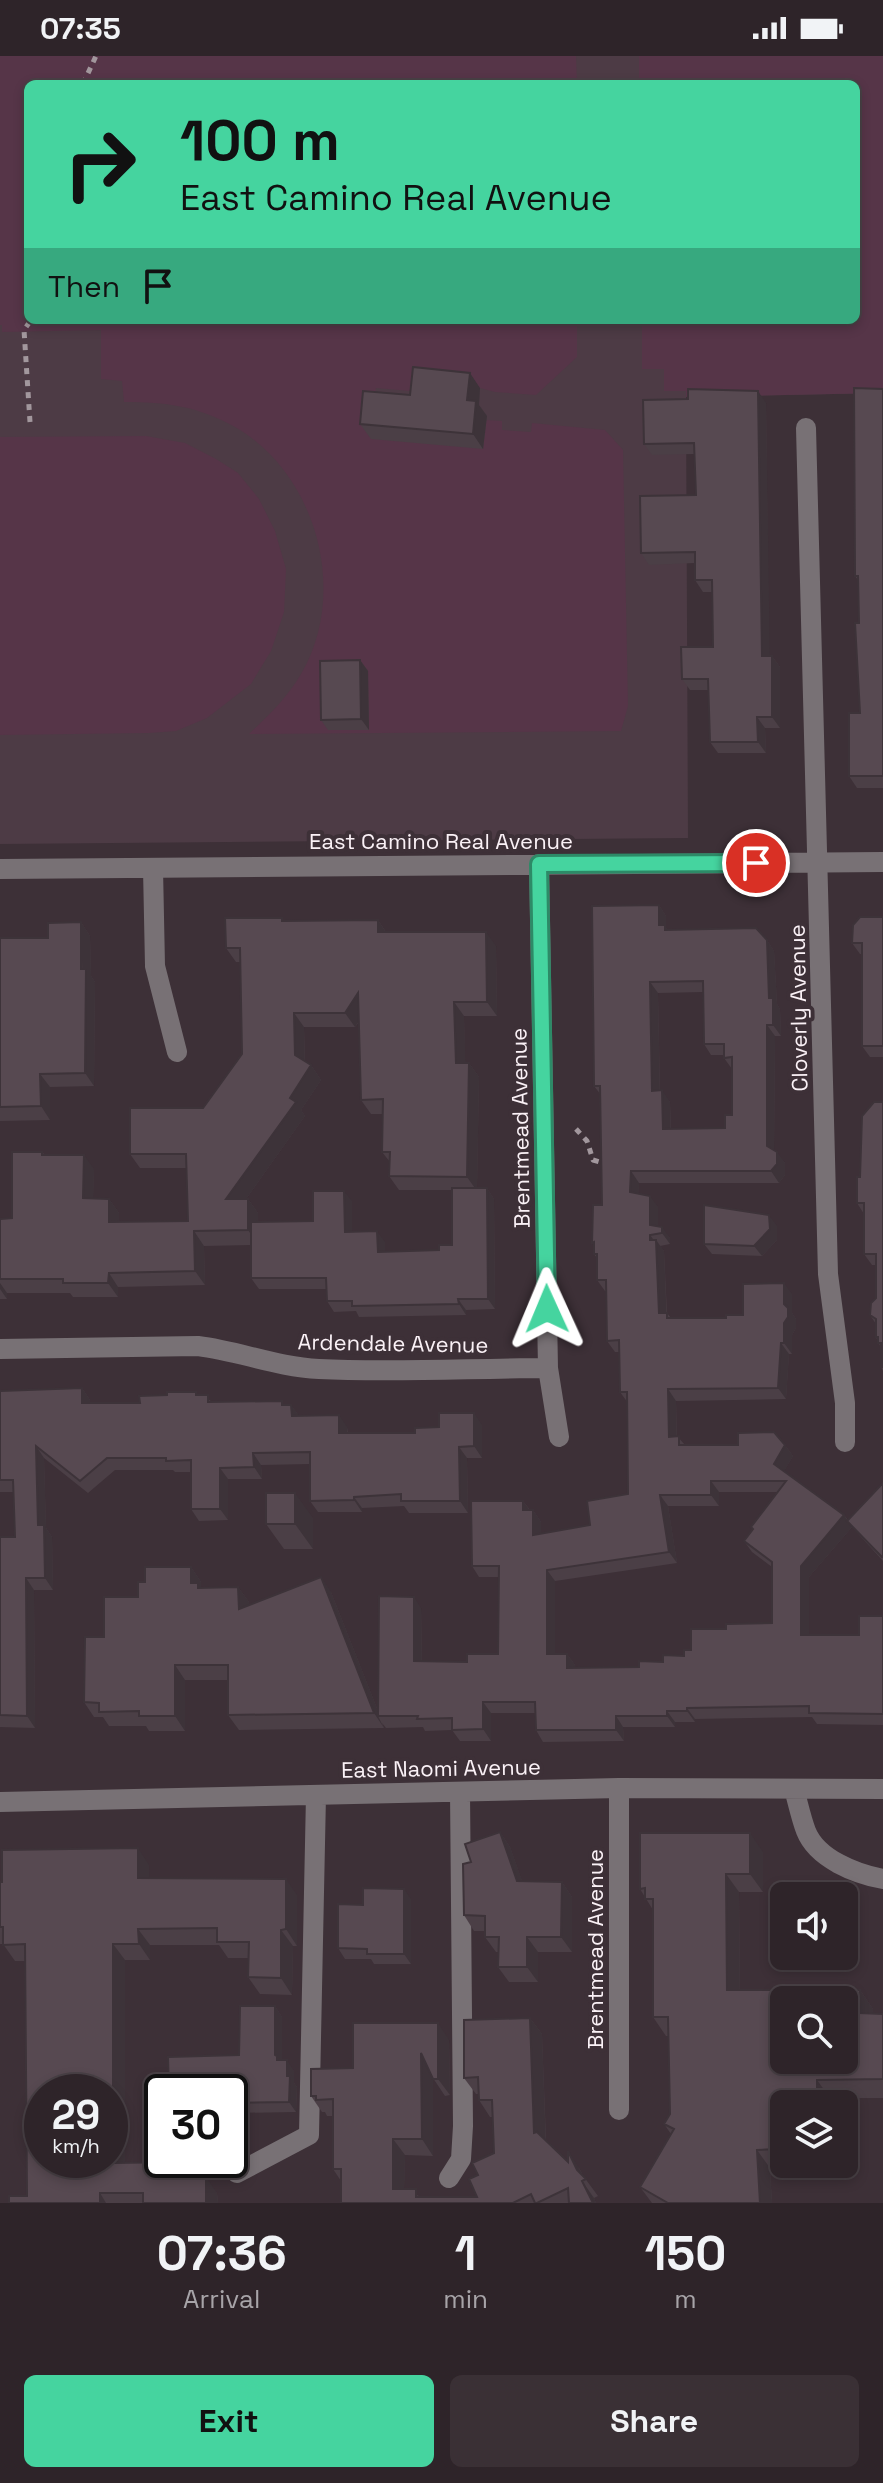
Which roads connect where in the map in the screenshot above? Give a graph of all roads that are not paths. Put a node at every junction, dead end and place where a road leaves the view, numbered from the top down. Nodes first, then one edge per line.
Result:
1 (806, 428) dead end
2 (883, 862) edge
3 (818, 863) junction
4 (539, 864) junction
5 (153, 868) junction
6 (0, 869) edge
7 (177, 1052) dead end
8 (0, 1349) edge
9 (548, 1368) junction
10 (559, 1437) dead end
11 (845, 1442) dead end
12 (619, 1788) junction
13 (794, 1789) junction
14 (883, 1789) edge
15 (460, 1792) junction
16 (316, 1795) junction
17 (0, 1802) edge
18 (883, 1879) edge
19 (619, 2110) dead end
20 (248, 2167) edge
21 (449, 2178) dead end

1 - 3 street, Cloverly Avenue
2 - 3 street, East Camino Real Avenue
3 - 4 street, East Camino Real Avenue
3 - 11 street, Cloverly Avenue
4 - 5 street, East Camino Real Avenue
4 - 9 street, Brentmead Avenue
5 - 6 street, East Camino Real Avenue
5 - 7 street
8 - 9 street, Ardendale Avenue
9 - 10 street, Brentmead Avenue
12 - 13 street, East Naomi Avenue
12 - 15 street, East Naomi Avenue
12 - 19 street, Brentmead Avenue
13 - 14 street, East Naomi Avenue
13 - 18 street
15 - 16 street, East Naomi Avenue
15 - 21 street
16 - 17 street, East Naomi Avenue
16 - 20 street

